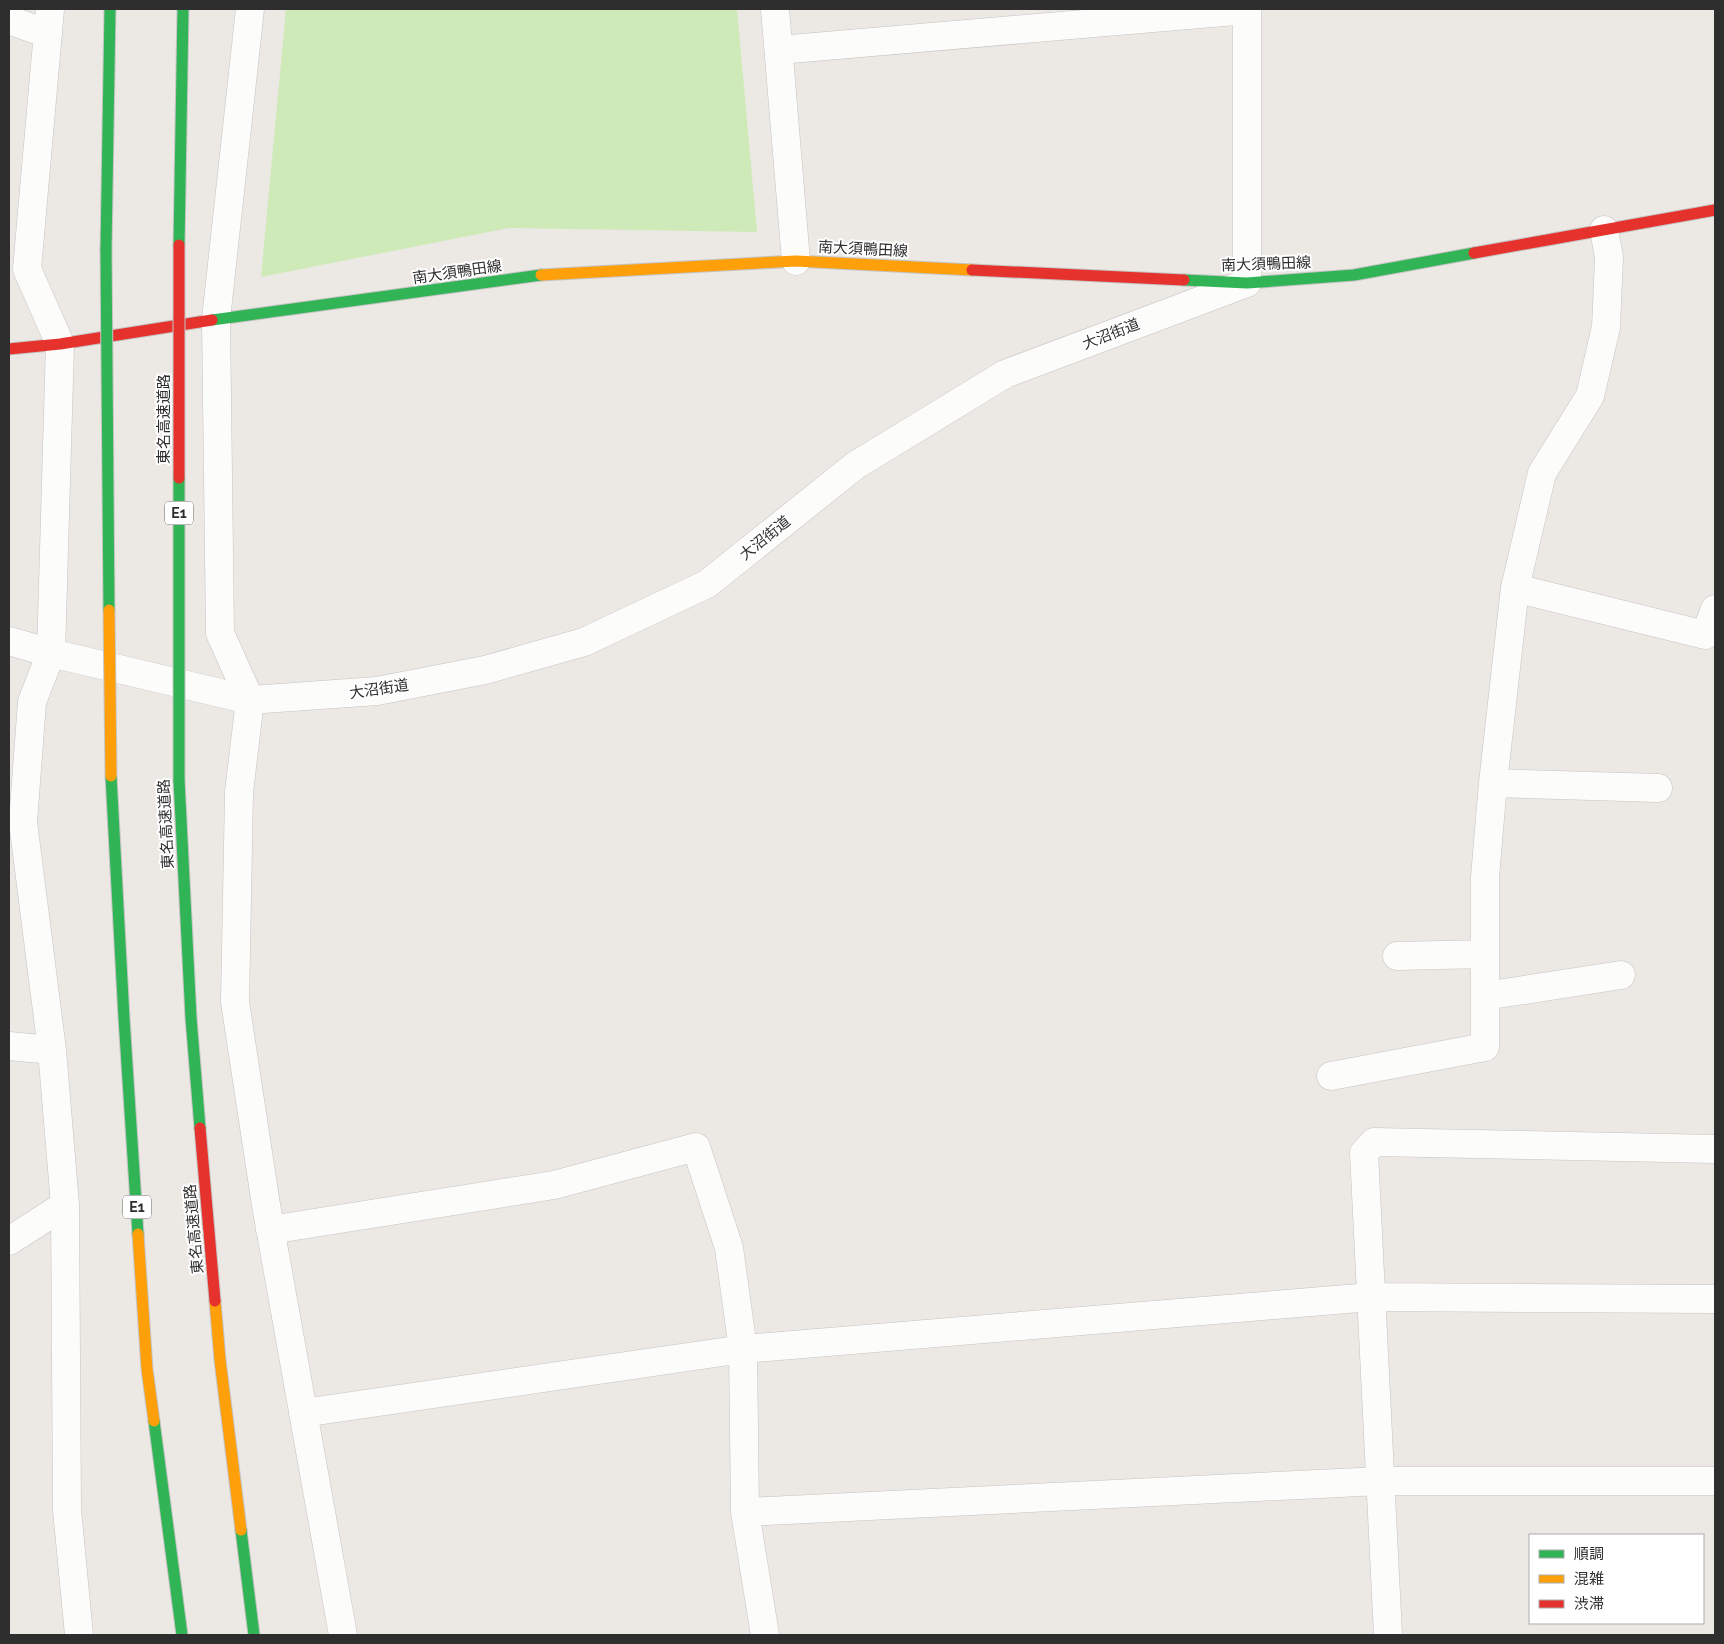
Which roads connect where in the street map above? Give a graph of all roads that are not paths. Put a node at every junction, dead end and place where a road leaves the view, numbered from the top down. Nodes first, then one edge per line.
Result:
1 (110, 9) edge
2 (182, 9) edge
3 (250, 9) edge
4 (776, 9) edge
5 (1247, 9) edge
6 (9, 20) edge
7 (49, 21) edge
8 (779, 50) junction
9 (1715, 210) edge
10 (1604, 230) junction
11 (796, 260) junction
12 (1247, 283) junction
13 (216, 319) junction
14 (60, 344) junction
15 (9, 349) edge
16 (1515, 588) junction
17 (1715, 609) edge
18 (9, 641) edge
19 (51, 653) junction
20 (250, 700) junction
21 (1493, 783) junction
22 (1658, 788) dead end
23 (16, 821) edge
24 (1486, 954) junction
25 (1397, 956) dead end
26 (1621, 974) dead end
27 (1486, 996) junction
28 (9, 1046) edge
29 (52, 1050) junction
30 (1331, 1076) dead end
31 (1715, 1148) edge
32 (65, 1205) junction
33 (270, 1230) junction
34 (9, 1241) edge
35 (1372, 1297) junction
36 (1715, 1299) edge
37 (743, 1349) junction
38 (303, 1413) junction
39 (1715, 1480) edge
40 (1380, 1481) junction
41 (745, 1512) junction
42 (79, 1635) edge
43 (182, 1635) edge
44 (254, 1635) edge
45 (343, 1635) edge
46 (765, 1635) edge
47 (1388, 1635) edge

1 - 43 main road, E1, bridge
2 - 44 main road, 東名高速道路 / E1, bridge
3 - 13 street
4 - 8 street
5 - 8 street
5 - 12 street
6 - 7 street
7 - 14 street
8 - 11 street
9 - 10 main road, 南大須鴨田線
10 - 12 main road, 南大須鴨田線
10 - 16 street
11 - 12 main road, 南大須鴨田線
11 - 13 main road, 南大須鴨田線
12 - 20 street, 大沼街道
13 - 14 main road, 南大須鴨田線
13 - 20 street
14 - 15 main road, 南大須鴨田線
14 - 19 street
16 - 17 street
16 - 21 street
18 - 19 street
19 - 20 street, 大沼街道
19 - 23 street
20 - 33 street
21 - 22 street
21 - 24 street
23 - 29 street
24 - 25 street
24 - 27 street
26 - 27 street
27 - 30 street
28 - 29 street
29 - 32 street
31 - 35 street
32 - 34 street
32 - 42 street
33 - 37 street
33 - 38 street
35 - 36 street
35 - 37 street
35 - 40 street
37 - 38 street
37 - 41 street
38 - 45 street
39 - 40 street
40 - 41 street
40 - 47 street
41 - 46 street

